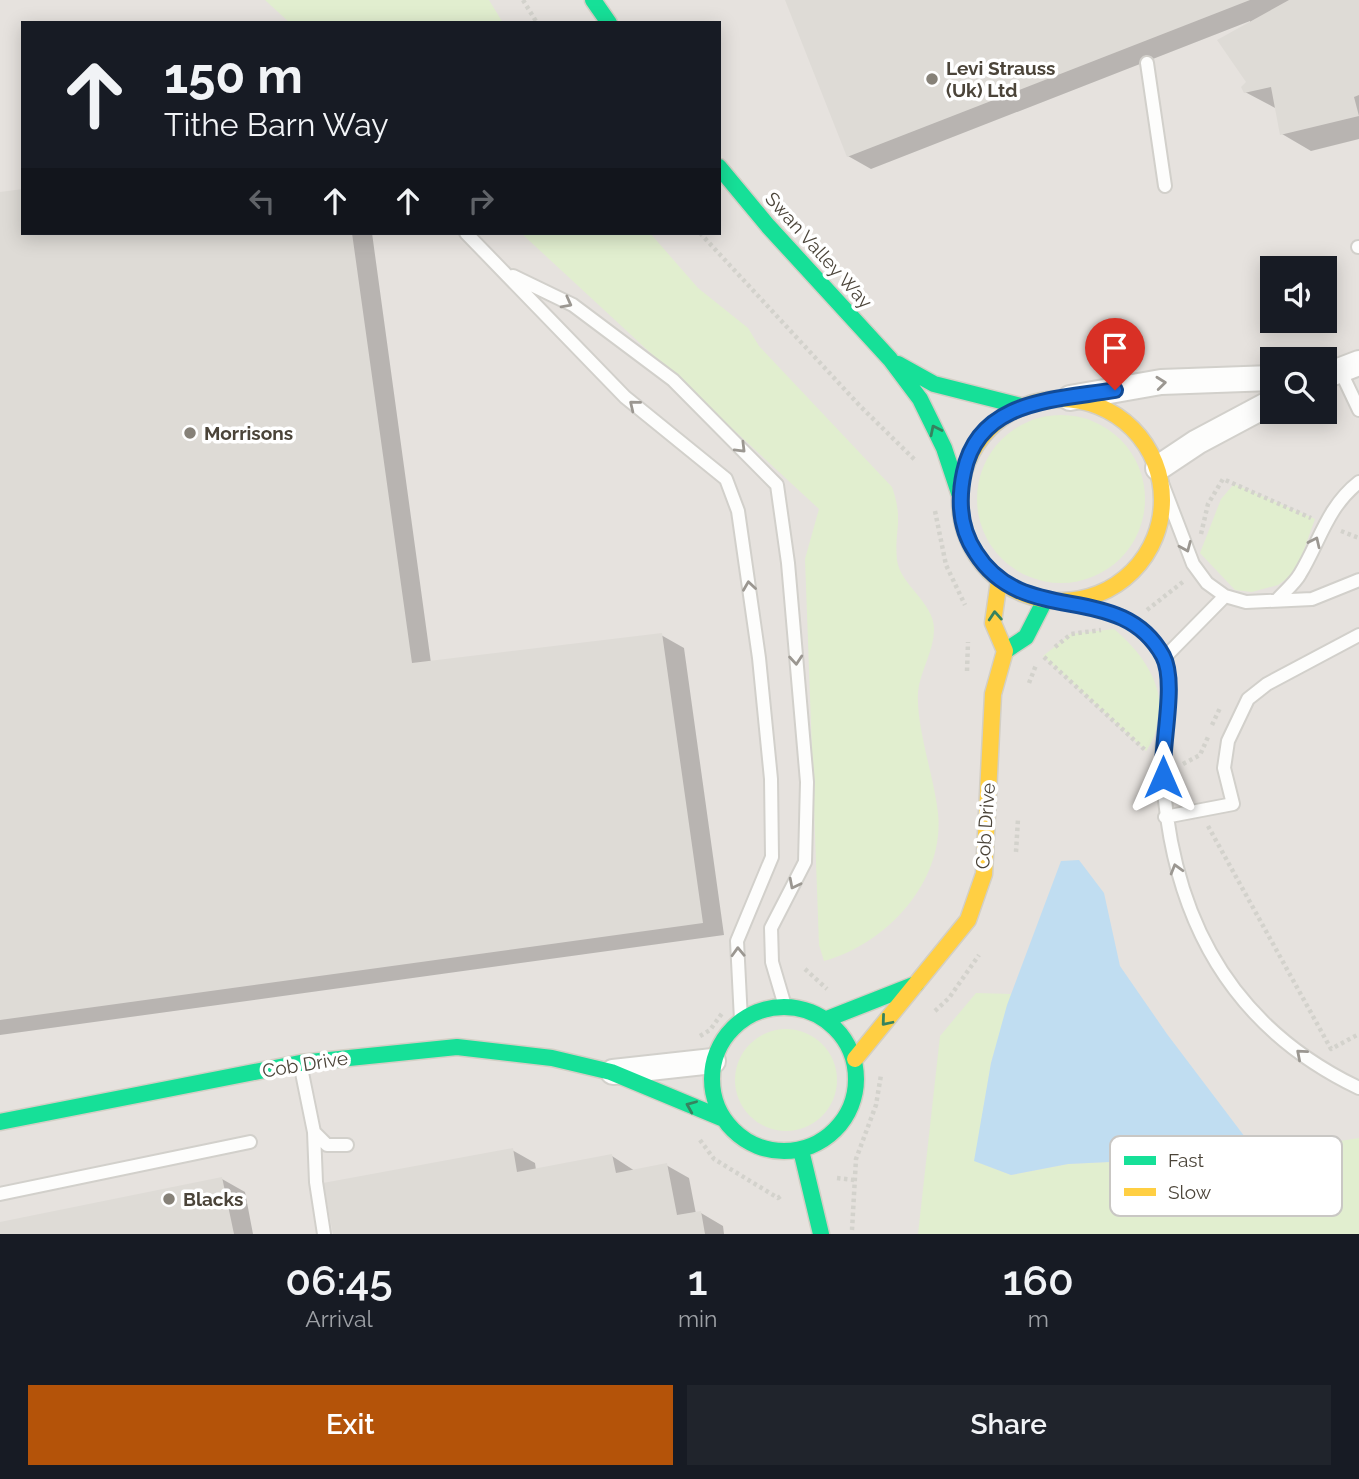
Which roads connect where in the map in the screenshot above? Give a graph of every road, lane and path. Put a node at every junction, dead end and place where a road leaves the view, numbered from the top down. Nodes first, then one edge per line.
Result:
1 (523, 0) edge
2 (593, 0) edge
3 (536, 21) edge
4 (608, 21) edge
5 (1147, 63) dead end
6 (721, 169) edge
7 (1166, 186) dead end
8 (468, 235) edge
9 (702, 235) edge
10 (506, 273) junction
11 (890, 359) junction
12 (1341, 370) edge
13 (1260, 378) edge
14 (1070, 398) junction
15 (1021, 406) junction
16 (1260, 408) edge
17 (1359, 410) edge
18 (922, 472) dead end
19 (1160, 476) junction
20 (1359, 482) edge
21 (959, 493) junction
22 (932, 497) dead end
23 (1324, 523) junction
24 (1359, 538) edge
25 (1193, 564) junction
26 (999, 580) junction
27 (1359, 580) edge
28 (1225, 596) junction
29 (1278, 599) junction
30 (1045, 600) junction
31 (1064, 601) junction
32 (966, 617) dead end
33 (1129, 620) junction
34 (1359, 635) edge
35 (968, 638) dead end
36 (1005, 651) junction
37 (1043, 656) junction
38 (1164, 658) junction
39 (967, 680) dead end
40 (1028, 687) dead end
41 (1146, 751) dead end
42 (1177, 762) dead end
43 (1183, 772) dead end
44 (1199, 810) junction
45 (1018, 814) dead end
46 (1165, 817) junction
47 (1014, 866) dead end
48 (983, 948) dead end
49 (805, 969) dead end
50 (918, 983) junction
51 (838, 987) dead end
52 (785, 1006) junction
53 (827, 1019) junction
54 (925, 1019) dead end
55 (741, 1020) junction
56 (1359, 1034) edge
57 (855, 1059) junction
58 (713, 1061) junction
59 (300, 1063) junction
60 (883, 1069) dead end
61 (611, 1072) junction
62 (1359, 1088) edge
63 (723, 1119) junction
64 (0, 1122) edge
65 (314, 1132) junction
66 (250, 1142) dead end
67 (347, 1145) dead end
68 (801, 1150) junction
69 (0, 1194) edge
70 (324, 1234) edge
71 (821, 1234) edge
72 (852, 1234) edge

1 - 3 path
2 - 4 street
5 - 7 lane
6 - 11 street, Swan Valley Way
8 - 10 lane
9 - 18 path
10 -> 52 lane
55 -> 10 lane
11 - 15 street, Swan Valley Way
21 -> 11 street, Swan Valley Way
12 - 17 lane
14 -> 13 street
14 - 15 street
14 - 19 street
15 - 21 street
16 - 19 street
19 -> 25 lane
19 - 31 street
20 - 23 lane
21 - 26 street
22 - 32 path
23 - 24 path
23 - 25 path
29 -> 23 lane
25 - 28 lane
25 - 33 path
26 - 30 street
36 -> 26 street
27 - 29 lane
28 - 29 lane
28 - 38 lane
30 - 31 street
30 - 36 street
31 - 33 lane
33 - 37 path
33 - 38 lane
34 - 44 lane
35 - 39 path
36 - 50 street, Cob Drive
37 - 40 path
37 - 41 path
38 - 46 lane
42 - 43 path
44 - 46 lane
44 - 56 path
45 - 47 path
62 -> 46 lane
48 - 54 path
49 - 51 path
50 - 53 street, Cob Drive
50 -> 57 street, Cob Drive
52 - 53 street
52 - 55 street
53 - 57 street
55 - 58 street
57 - 68 street
58 - 61 street, Cob Drive
58 - 63 street
59 - 61 street, Cob Drive
59 - 64 street, Cob Drive
59 - 65 lane
60 - 72 path
63 -> 61 street, Cob Drive
63 - 68 street
65 - 67 lane
65 - 70 lane
66 - 69 lane
68 - 71 street

